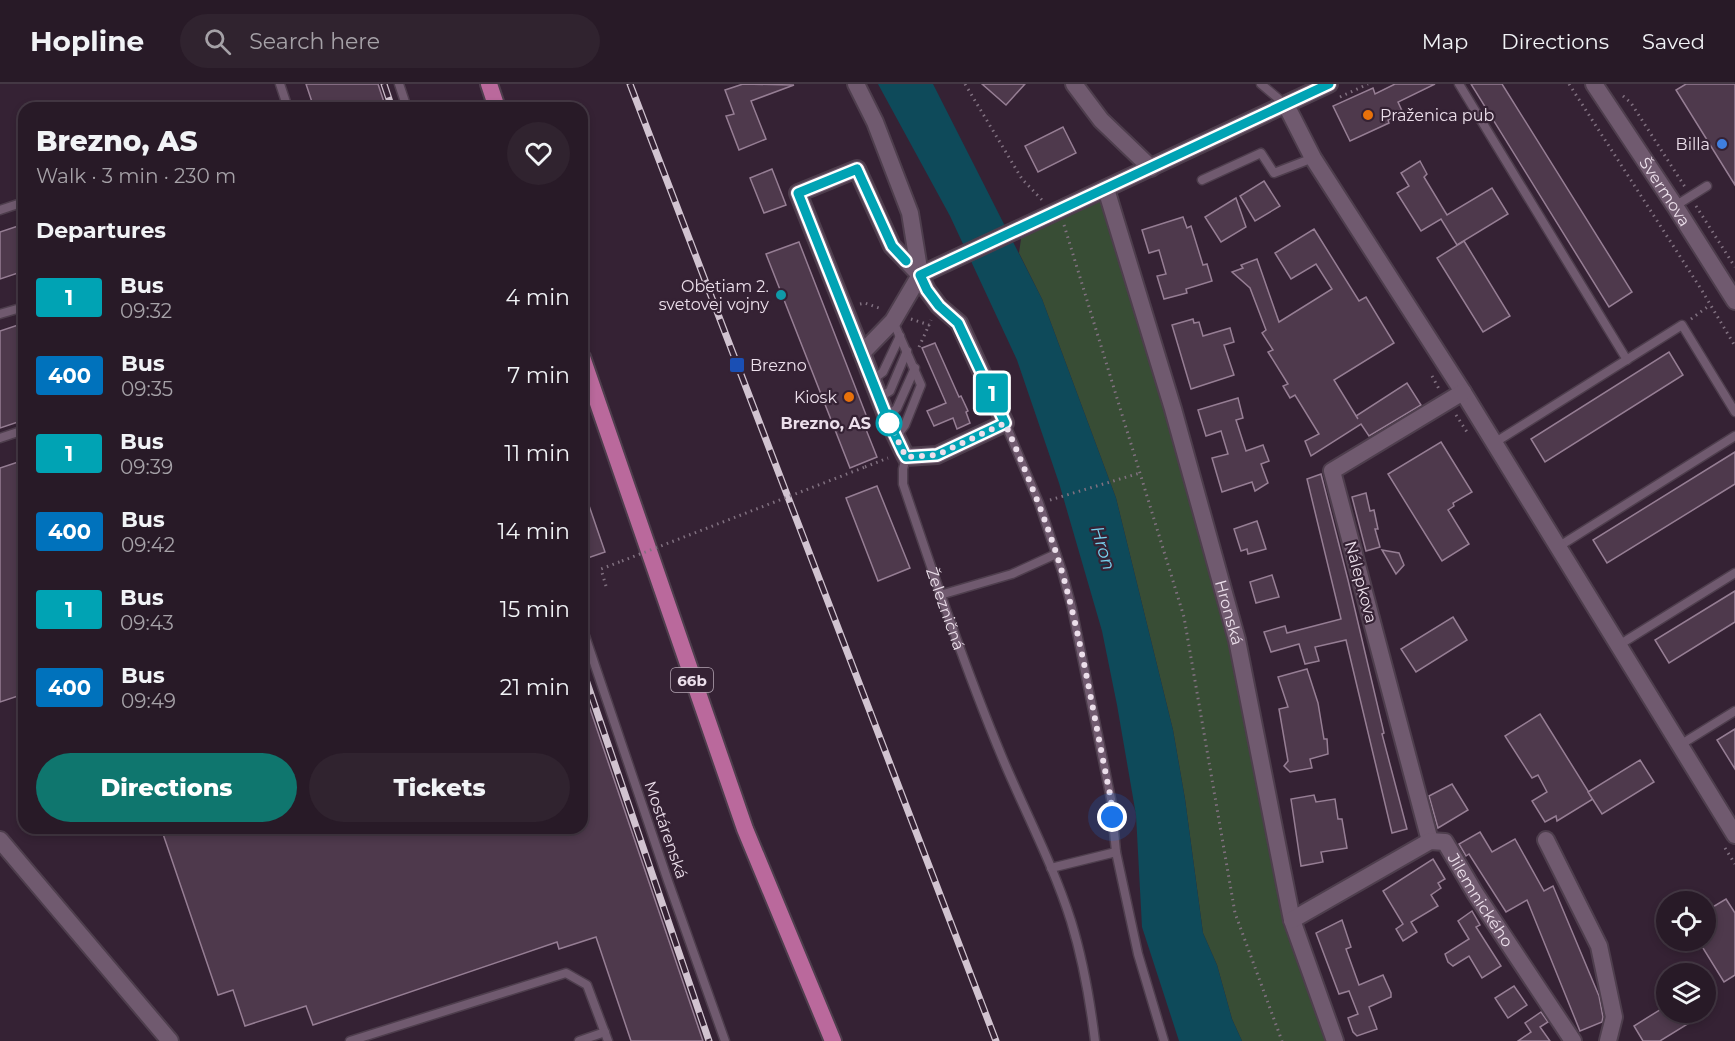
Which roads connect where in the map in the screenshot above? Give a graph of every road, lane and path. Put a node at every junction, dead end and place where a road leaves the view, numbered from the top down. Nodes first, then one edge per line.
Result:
1 (280, 84) edge
2 (399, 84) edge
3 (489, 84) edge
4 (856, 84) edge
5 (965, 84) edge
6 (1074, 84) edge
7 (1261, 84) edge
8 (1329, 84) edge
9 (1459, 84) edge
10 (1569, 84) edge
11 (1594, 84) edge
12 (1616, 91) dead end
13 (286, 102) edge
14 (405, 102) edge
15 (495, 102) edge
16 (1286, 105) junction
17 (1313, 158) junction
18 (1151, 168) junction
19 (1202, 180) dead end
20 (1707, 186) dead end
21 (1106, 189) junction
22 (1690, 197) junction
23 (18, 204) edge
24 (1675, 206) junction
25 (0, 210) edge
26 (1053, 212) junction
27 (1735, 267) edge
28 (920, 275) junction
29 (1735, 301) edge
30 (1710, 305) junction
31 (18, 309) edge
32 (0, 314) edge
33 (1683, 325) junction
34 (896, 328) junction
35 (1735, 346) edge
36 (907, 351) junction
37 (861, 354) junction
38 (1627, 360) junction
39 (915, 368) junction
40 (588, 374) edge
41 (872, 381) junction
42 (1463, 392) junction
43 (879, 398) junction
44 (1735, 411) edge
45 (887, 418) junction
46 (1005, 423) junction
47 (18, 432) edge
48 (1735, 436) edge
49 (896, 437) junction
50 (0, 438) edge
51 (1494, 443) junction
52 (906, 457) junction
53 (865, 467) dead end
54 (1140, 473) junction
55 (1051, 499) dead end
56 (1558, 547) junction
57 (1056, 554) junction
58 (1735, 573) edge
59 (606, 586) dead end
60 (940, 595) junction
61 (588, 645) edge
62 (1619, 645) junction
63 (1735, 711) edge
64 (1680, 745) junction
65 (1735, 835) edge
66 (0, 840) edge
67 (1546, 840) dead end
68 (1430, 841) junction
69 (1116, 852) junction
70 (1051, 868) junction
71 (1292, 920) junction
72 (606, 1037) edge
73 (170, 1041) edge
74 (350, 1041) edge
75 (579, 1041) edge
76 (725, 1041) edge
77 (832, 1041) edge
78 (1095, 1041) edge
79 (1164, 1041) edge
80 (1282, 1041) edge
81 (1335, 1041) edge
82 (1572, 1041) edge
83 (1608, 1041) edge

1 - 13 lane
2 - 14 lane
3 - 15 main road
4 - 28 street
5 - 26 path
6 - 18 street
7 - 16 lane
8 - 16 street
9 - 38 lane
10 - 30 path
11 - 24 street, Švermova
12 - 22 path
16 - 17 street
16 - 18 street
17 - 19 lane
17 - 42 street
18 - 21 street
20 - 22 lane
21 - 26 street
21 - 71 street, Hronská
22 - 24 lane
22 - 27 path
23 - 25 lane
24 - 29 street, Švermova
26 - 28 street
26 - 54 path
28 - 34 street
28 - 37 street
28 - 46 street
30 - 33 path
30 - 35 path
31 - 32 lane
33 - 38 lane
33 - 44 lane
34 - 36 lane
34 - 37 street
34 - 41 lane
36 - 39 lane
36 - 43 lane
37 - 41 street
38 - 51 lane
39 - 45 lane
39 - 49 lane
40 - 77 main road, 66b
41 - 43 street
42 - 51 street
42 - 68 street, Nálepkova
43 - 45 street
45 - 49 street
46 - 52 street
46 - 57 lane
47 - 50 lane
48 - 56 lane
49 - 52 street
51 - 56 street
52 - 60 lane, Železničná
53 - 59 path, bridge
54 - 55 path
54 - 80 path
56 - 62 street
57 - 60 lane
57 - 69 lane
58 - 62 lane
60 - 70 lane, Železničná
61 - 76 lane, Mostárenská
62 - 64 street
63 - 64 lane
64 - 65 street
66 - 73 street
67 - 83 street
68 - 71 street, Jilemnického
68 - 82 street, Jilemnického
69 - 70 lane
69 - 79 lane
70 - 78 lane, Železničná
71 - 81 street, Hronská
72 - 74 lane
72 - 75 lane

